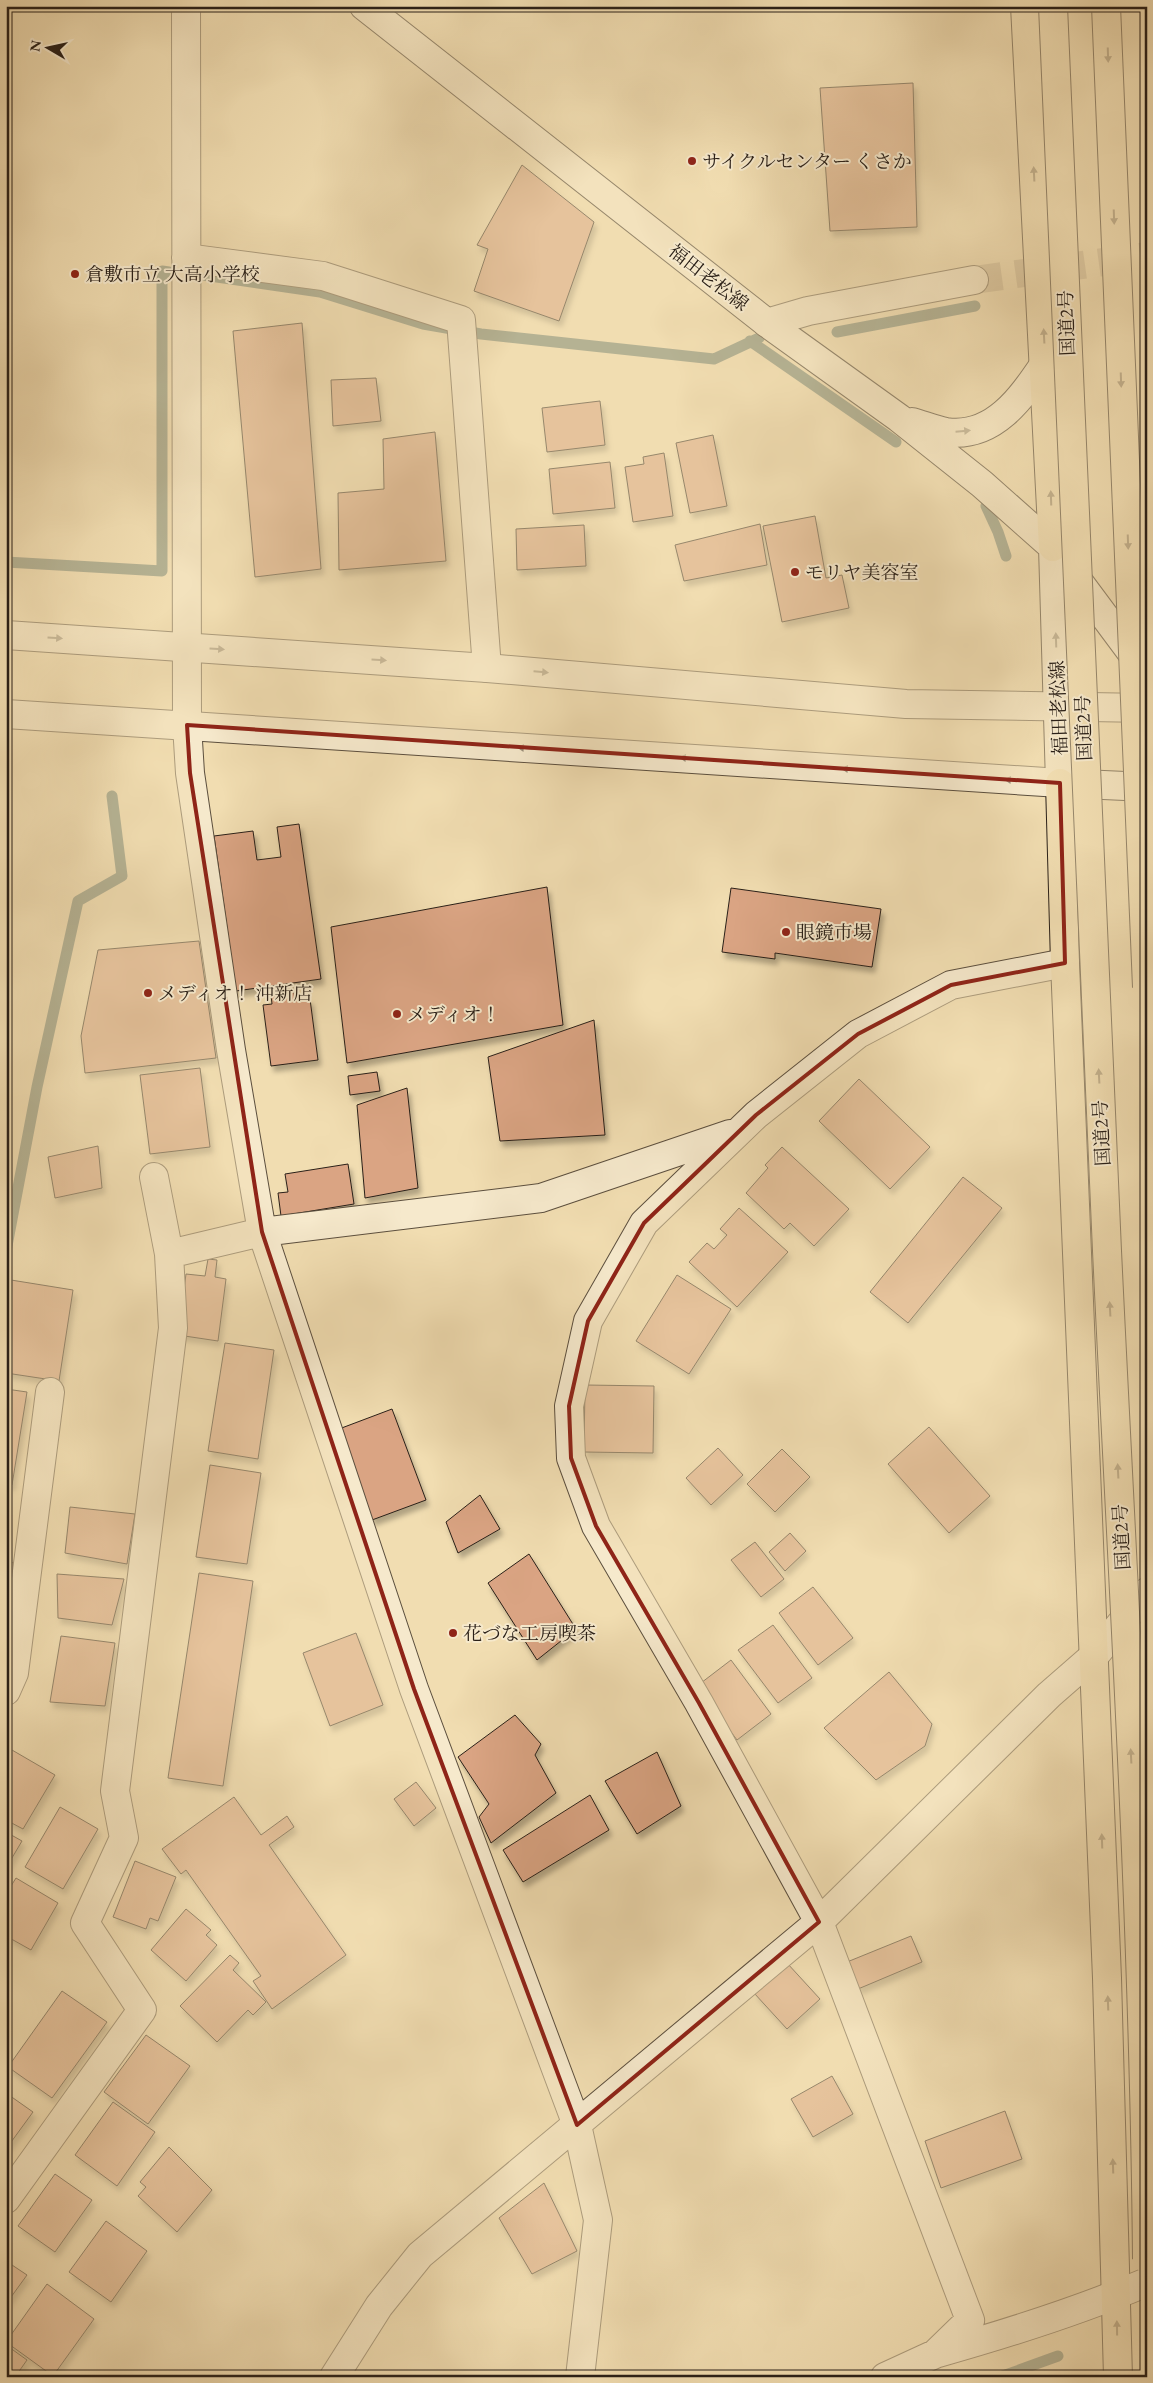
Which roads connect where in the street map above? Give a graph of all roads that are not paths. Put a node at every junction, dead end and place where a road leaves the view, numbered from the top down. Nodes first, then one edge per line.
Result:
1 (186, 6) edge
2 (364, 6) edge
3 (1025, 6) edge
4 (1053, 6) edge
5 (1106, 6) edge
6 (186, 258) junction
7 (974, 280) tunnel mouth
8 (767, 323) junction
9 (1045, 363) junction
10 (899, 418) junction
11 (1053, 547) junction
12 (6, 635) edge
13 (186, 646) junction
14 (487, 668) junction
15 (1147, 674) edge
16 (1058, 706) junction
17 (1147, 708) edge
18 (6, 714) edge
19 (187, 725) junction
20 (1060, 783) junction
21 (1147, 787) edge
22 (1065, 963) junction
23 (1147, 987) edge
24 (739, 1131) junction
25 (154, 1176) dead end
26 (262, 1232) junction
27 (169, 1254) junction
28 (50, 1392) dead end
29 (1147, 1592) edge
30 (1096, 1654) junction
31 (6, 1691) edge
32 (819, 1922) junction
33 (577, 2125) junction
34 (6, 2199) edge
35 (1147, 2259) edge
36 (1147, 2282) edge
37 (1116, 2295) junction
38 (935, 2354) junction
39 (334, 2377) edge
40 (580, 2377) edge
41 (885, 2377) edge
42 (1118, 2377) edge

1 - 6 street
2 - 8 street, 福田老松線
9 -> 3 highway
35 -> 4 highway, 国道2号, bridge
5 -> 23 highway, bridge
6 - 13 street
6 - 14 street
7 - 8 street
8 - 10 street, 福田老松線
10 -> 9 street
11 -> 9 highway
10 - 11 street, 福田老松線
11 - 15 street, 福田老松線
16 -> 11 street, 福田老松線
12 -> 13 street
13 -> 14 street
13 - 19 street
14 -> 16 street
16 - 17 street
16 - 20 street, 福田老松線
18 - 19 street
20 -> 19 street
19 - 26 street
20 - 21 street, 福田老松線
20 - 22 highway
22 - 24 street
22 - 30 highway
24 - 26 street
24 - 32 street
25 - 27 street
26 - 27 street
26 - 33 street
27 - 34 street
28 - 31 street
29 - 30 street
30 - 32 street
37 -> 30 highway
32 - 33 street
32 - 38 street
33 - 39 street
33 - 40 street
36 - 37 street
37 - 38 street
42 -> 37 highway
38 - 41 street

